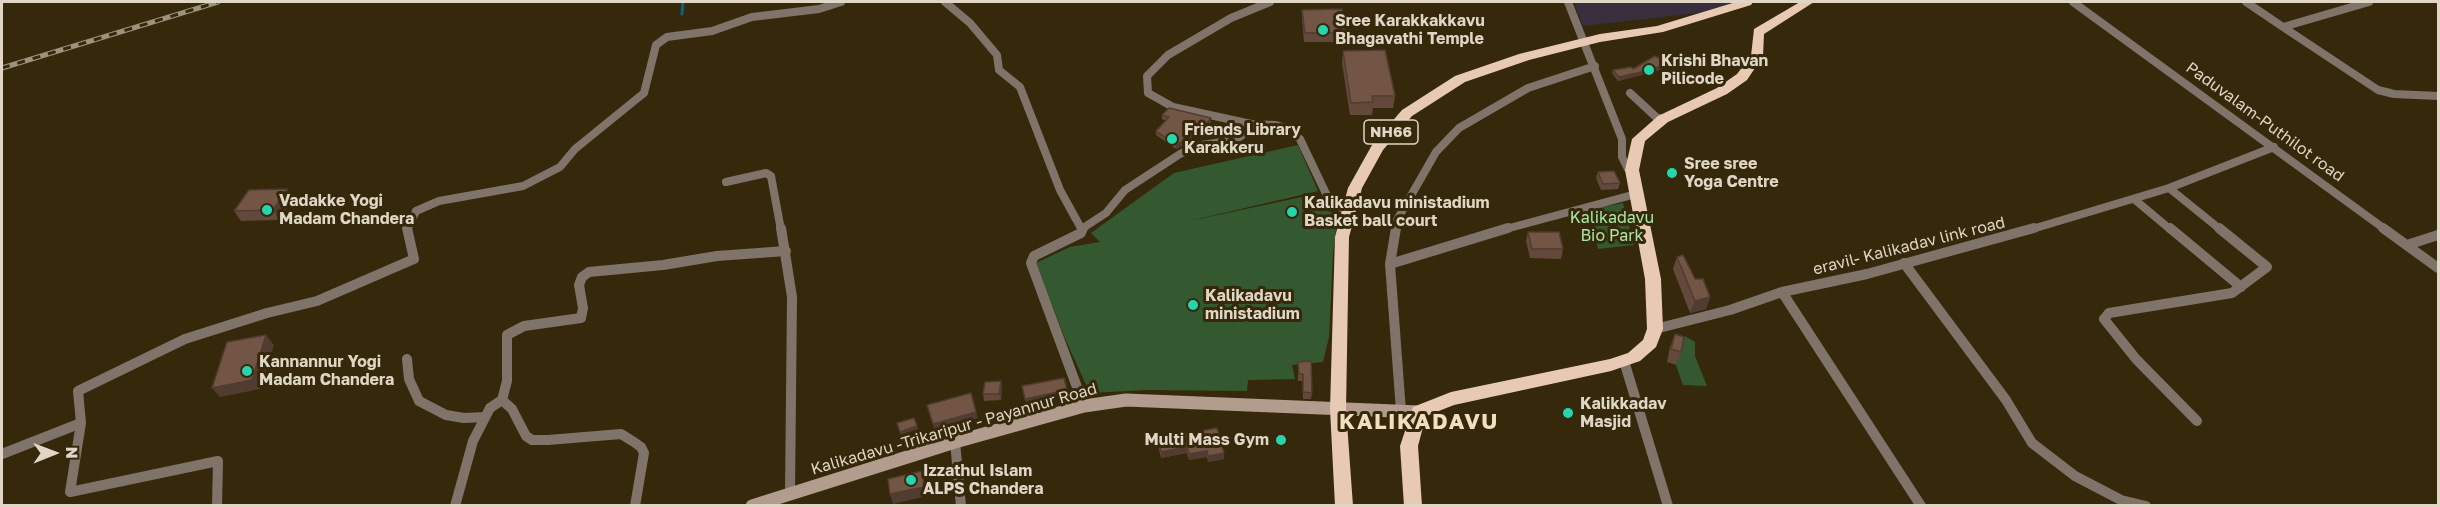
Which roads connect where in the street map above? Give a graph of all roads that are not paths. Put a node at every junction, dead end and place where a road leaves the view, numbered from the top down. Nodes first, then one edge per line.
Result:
1 (841, 2) edge
2 (945, 2) edge
3 (1270, 2) edge
4 (1568, 2) edge
5 (1747, 2) edge
6 (1808, 2) edge
7 (2073, 2) edge
8 (2246, 2) edge
9 (2368, 2) edge
10 (2283, 27) junction
11 (1586, 42) junction
12 (1595, 66) junction
13 (1630, 93) dead end
14 (2439, 96) edge
15 (1663, 119) junction
16 (1251, 124) junction
17 (2274, 147) junction
18 (1632, 170) junction
19 (726, 182) dead end
20 (2169, 188) junction
21 (1636, 194) junction
22 (2134, 199) junction
23 (1349, 212) junction
24 (1083, 228) junction
25 (2439, 235) edge
26 (2407, 245) junction
27 (786, 250) junction
28 (1904, 263) junction
29 (1390, 264) junction
30 (2439, 268) edge
31 (2241, 287) junction
32 (1782, 292) junction
33 (1655, 329) junction
34 (407, 359) dead end
35 (1624, 361) junction
36 (502, 400) junction
37 (1084, 406) junction
38 (1338, 409) junction
39 (1401, 411) junction
40 (1419, 412) junction
41 (485, 417) junction
42 (2197, 421) dead end
43 (81, 423) junction
44 (955, 442) junction
45 (2, 454) edge
46 (790, 494) junction
47 (770, 503) edge
48 (217, 506) edge
49 (455, 506) edge
50 (635, 506) edge
51 (752, 506) edge
52 (961, 506) edge
53 (1344, 506) edge
54 (1413, 506) edge
55 (1668, 506) edge
56 (1921, 506) edge
57 (2146, 506) edge

1 - 43 street
2 - 24 street
3 - 16 street
4 - 11 street
5 - 11 highway, NH66
6 - 15 highway
7 - 17 street, Paduvalam-Puthilot road
8 - 10 street
9 - 10 street
10 - 14 street
11 - 12 street
11 - 23 highway, NH66
12 - 18 street
12 - 29 street
13 - 15 street
15 - 18 highway
16 - 23 street
16 - 24 street
17 - 20 street, eravil- Kalikadav link road
17 - 26 street, Paduvalam-Puthilot road
18 - 21 highway
19 - 27 street
20 - 22 street, eravil- Kalikadav link road
20 - 31 street
21 - 29 street
21 - 33 highway
22 - 28 street, eravil- Kalikadav link road
22 - 31 street
23 - 38 highway, NH66
24 - 37 street
25 - 26 street
26 - 30 street, Paduvalam-Puthilot road
27 - 36 street
27 - 46 street
28 - 32 street, eravil- Kalikadav link road
28 - 57 street
29 - 39 street
31 - 42 street
32 - 33 street, eravil- Kalikadav link road
32 - 56 street
33 - 35 highway
34 - 41 street
35 - 40 highway
35 - 55 street
36 - 41 street
36 - 50 street
37 - 38 main road, Kalikadavu -Trikaripur - Payannur Road
37 - 44 main road, Kalikadavu -Trikaripur - Payannur Road
38 - 39 main road, Kalikadavu -Trikaripur - Payannur Road
38 - 53 highway, NH66
39 - 40 main road, Kalikadavu -Trikaripur - Payannur Road
40 - 54 highway
41 - 49 street
43 - 45 street
43 - 48 street
44 - 46 main road, Kalikadavu -Trikaripur - Payannur Road
44 - 52 street
46 - 47 main road, Kalikadavu -Trikaripur - Payannur Road
47 - 51 main road, Kalikadavu -Trikaripur - Payannur Road

